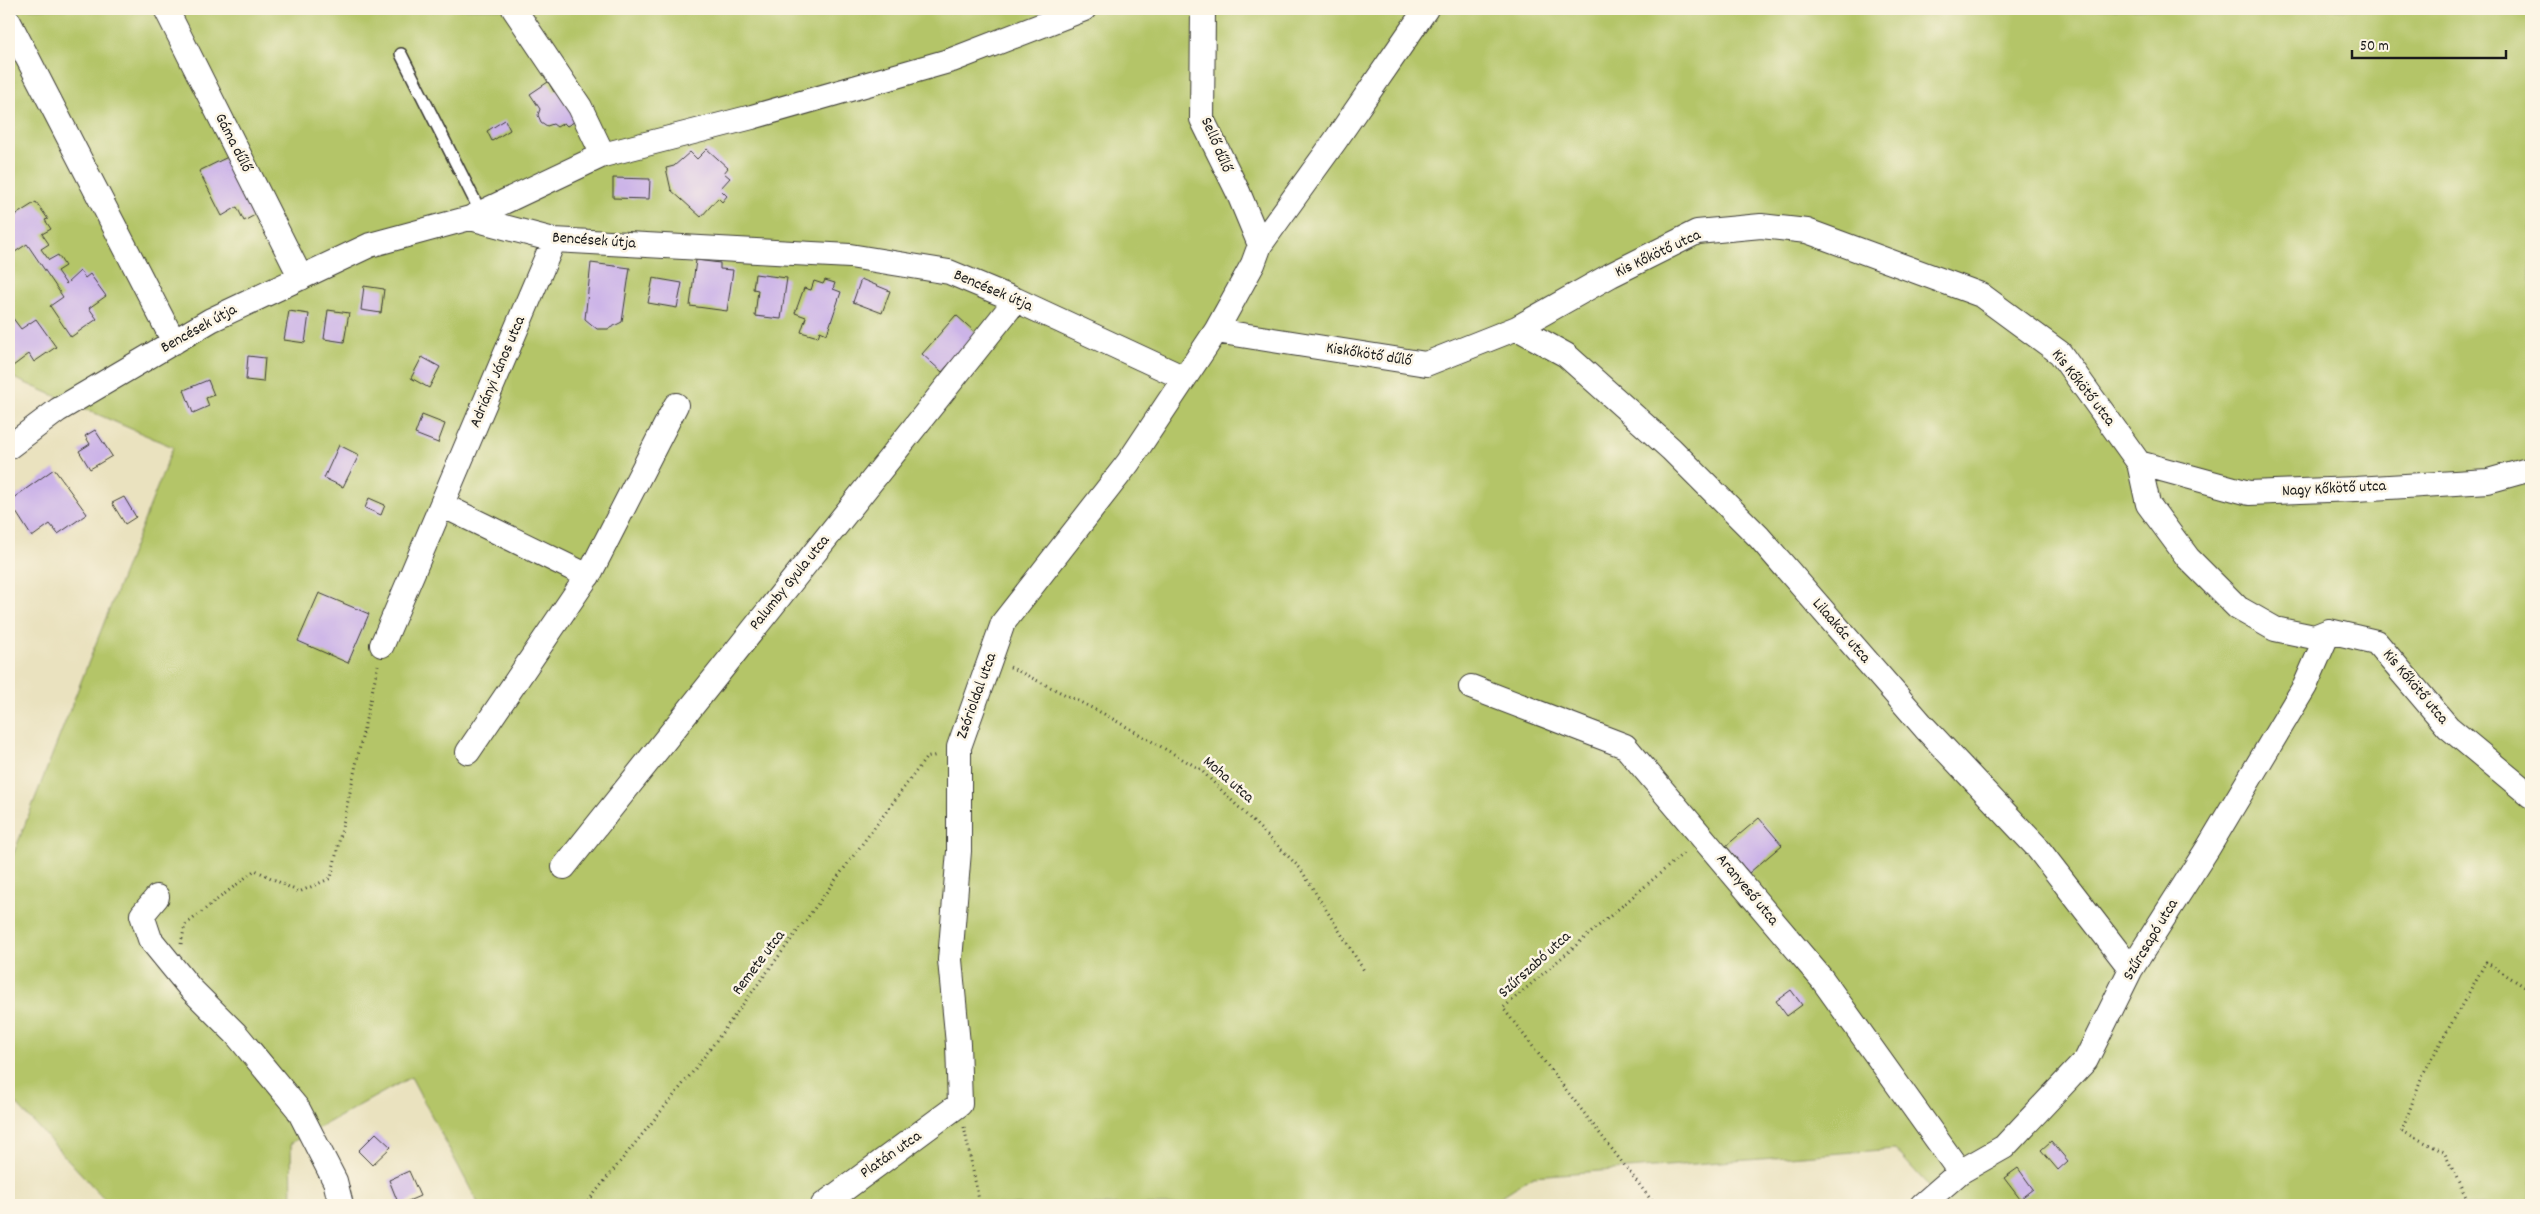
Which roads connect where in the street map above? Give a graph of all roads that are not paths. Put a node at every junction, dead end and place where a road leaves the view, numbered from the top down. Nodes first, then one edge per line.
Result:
1 (166, 9) edge
2 (514, 9) edge
3 (1084, 9) edge
4 (1203, 9) edge
5 (1426, 9) edge
6 (9, 22) edge
7 (400, 54) dead end
8 (603, 155) junction
9 (476, 216) junction
10 (554, 240) junction
11 (1260, 245) junction
12 (301, 278) junction
13 (1016, 300) junction
14 (1517, 328) junction
15 (1216, 331) junction
16 (174, 342) junction
17 (1184, 378) junction
18 (676, 405) dead end
19 (9, 447) edge
20 (2139, 463) junction
21 (2531, 469) edge
22 (442, 505) junction
23 (588, 576) junction
24 (2329, 631) junction
25 (382, 645) road end
26 (1471, 687) dead end
27 (468, 752) dead end
28 (2531, 796) edge
29 (564, 867) dead end
30 (157, 897) dead end
31 (2131, 969) junction
32 (960, 1104) joint
33 (1960, 1172) junction
34 (341, 1205) edge
35 (823, 1205) edge
36 (1922, 1205) edge

1 - 12 street, Gáma dűlő
2 - 8 street
3 - 8 street
4 - 11 street, Sellő dűlő
5 - 11 street, Zsórioldal utca
6 - 16 street
7 - 9 lane
8 - 9 street
9 - 10 street, Bencések útja
9 - 12 street, Bencések útja
10 - 13 street, Bencések útja
10 - 22 street, Adriányi János utca
11 - 15 street, Zsórioldal utca
12 - 16 street, Bencések útja
13 - 17 street, Bencések útja
13 - 29 street, Palumby Gyula utca
14 - 15 street, Kiskőkötő dűlő
14 - 20 street, Kis Kőkötő utca
14 - 31 street, Lilaakác utca
15 - 17 street, Zsórioldal utca
16 - 19 street, Bencések útja
17 - 32 street, Zsórioldal utca
18 - 23 street
20 - 21 street, Nagy Kőkötő utca
20 - 24 street, Kis Kőkötő utca
22 - 23 street
22 - 25 street, Adriányi János utca
23 - 27 street
24 - 28 street, Kis Kőkötő utca
24 - 31 street, Szűrcsapó utca
26 - 33 street, Aranyeső utca
30 - 34 street
31 - 33 street, Szűrcsapó utca
32 - 35 street, Platán utca
33 - 36 street, Szűrcsapó utca

